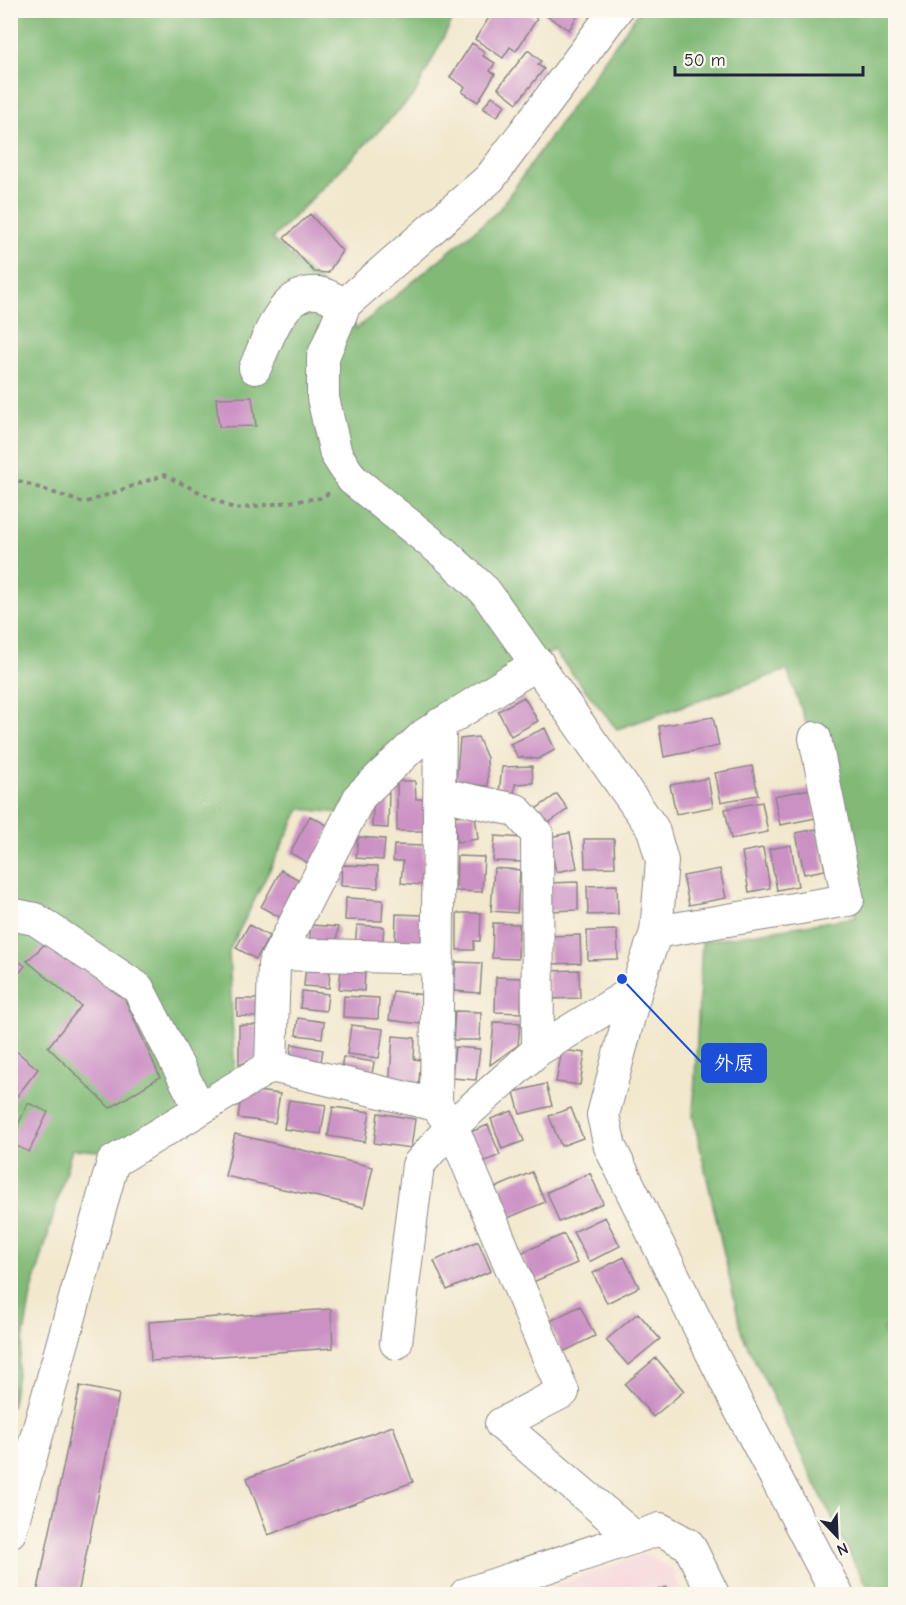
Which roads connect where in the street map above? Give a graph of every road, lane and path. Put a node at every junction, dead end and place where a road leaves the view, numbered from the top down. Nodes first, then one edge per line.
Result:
1 (616, 10) edge
2 (345, 304) junction
3 (255, 368) dead end
4 (10, 478) edge
5 (352, 479) junction
6 (538, 663) junction
7 (440, 724) junction
8 (815, 738) dead end
9 (440, 794) junction
10 (10, 914) edge
11 (656, 932) junction
12 (279, 954) junction
13 (438, 958) junction
14 (636, 990) junction
15 (538, 1050) junction
16 (271, 1066) junction
17 (200, 1109) junction
18 (444, 1116) junction
19 (396, 1343) dead end
20 (10, 1532) edge
21 (634, 1537) junction
22 (466, 1594) edge
23 (713, 1594) edge
24 (837, 1594) edge

1 - 2 street
2 - 3 street
2 - 5 street
4 - 5 path
5 - 6 street
6 - 7 street
6 - 11 street
7 - 9 street
7 - 12 street
8 - 11 street
9 - 13 street
9 - 15 street
10 - 17 street
11 - 14 street
12 - 13 street
12 - 16 street
13 - 18 street
14 - 15 street
14 - 24 street
15 - 18 street
16 - 17 street
16 - 18 street
17 - 20 street
18 - 19 street
18 - 21 street
21 - 22 street
21 - 23 street

